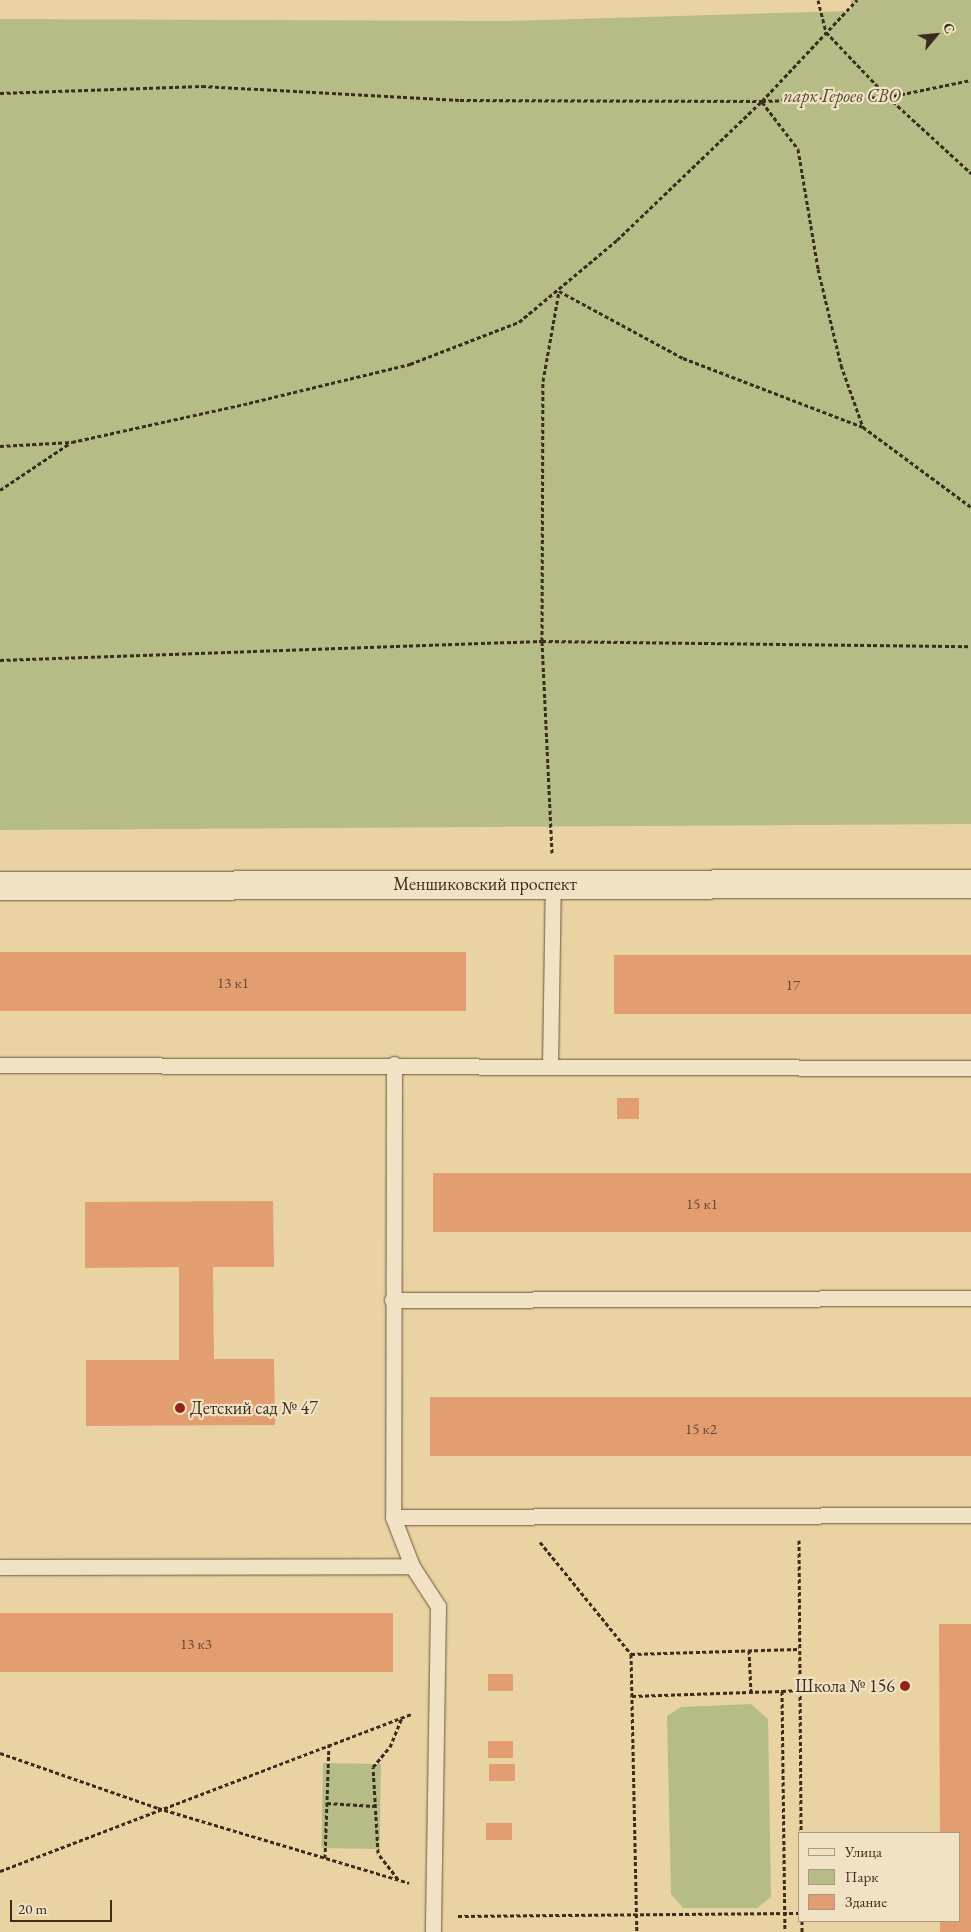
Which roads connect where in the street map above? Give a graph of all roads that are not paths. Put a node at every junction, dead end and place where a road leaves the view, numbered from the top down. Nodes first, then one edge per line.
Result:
1 (553, 884) junction
2 (971, 884) edge
3 (0, 886) edge
4 (394, 1064) junction
5 (0, 1065) edge
6 (550, 1066) junction
7 (971, 1068) edge
8 (971, 1298) edge
9 (392, 1300) junction
10 (971, 1515) edge
11 (393, 1517) junction
12 (412, 1566) junction
13 (0, 1567) edge
14 (433, 1932) edge

1 - 2 street, Меншиковский проспект
1 - 3 street, Меншиковский проспект
1 - 6 lane
4 - 5 lane
4 - 6 lane
4 - 9 lane
6 - 7 lane
8 - 9 lane
9 - 11 lane
10 - 11 lane
11 - 12 lane
12 - 13 lane
12 - 14 lane

